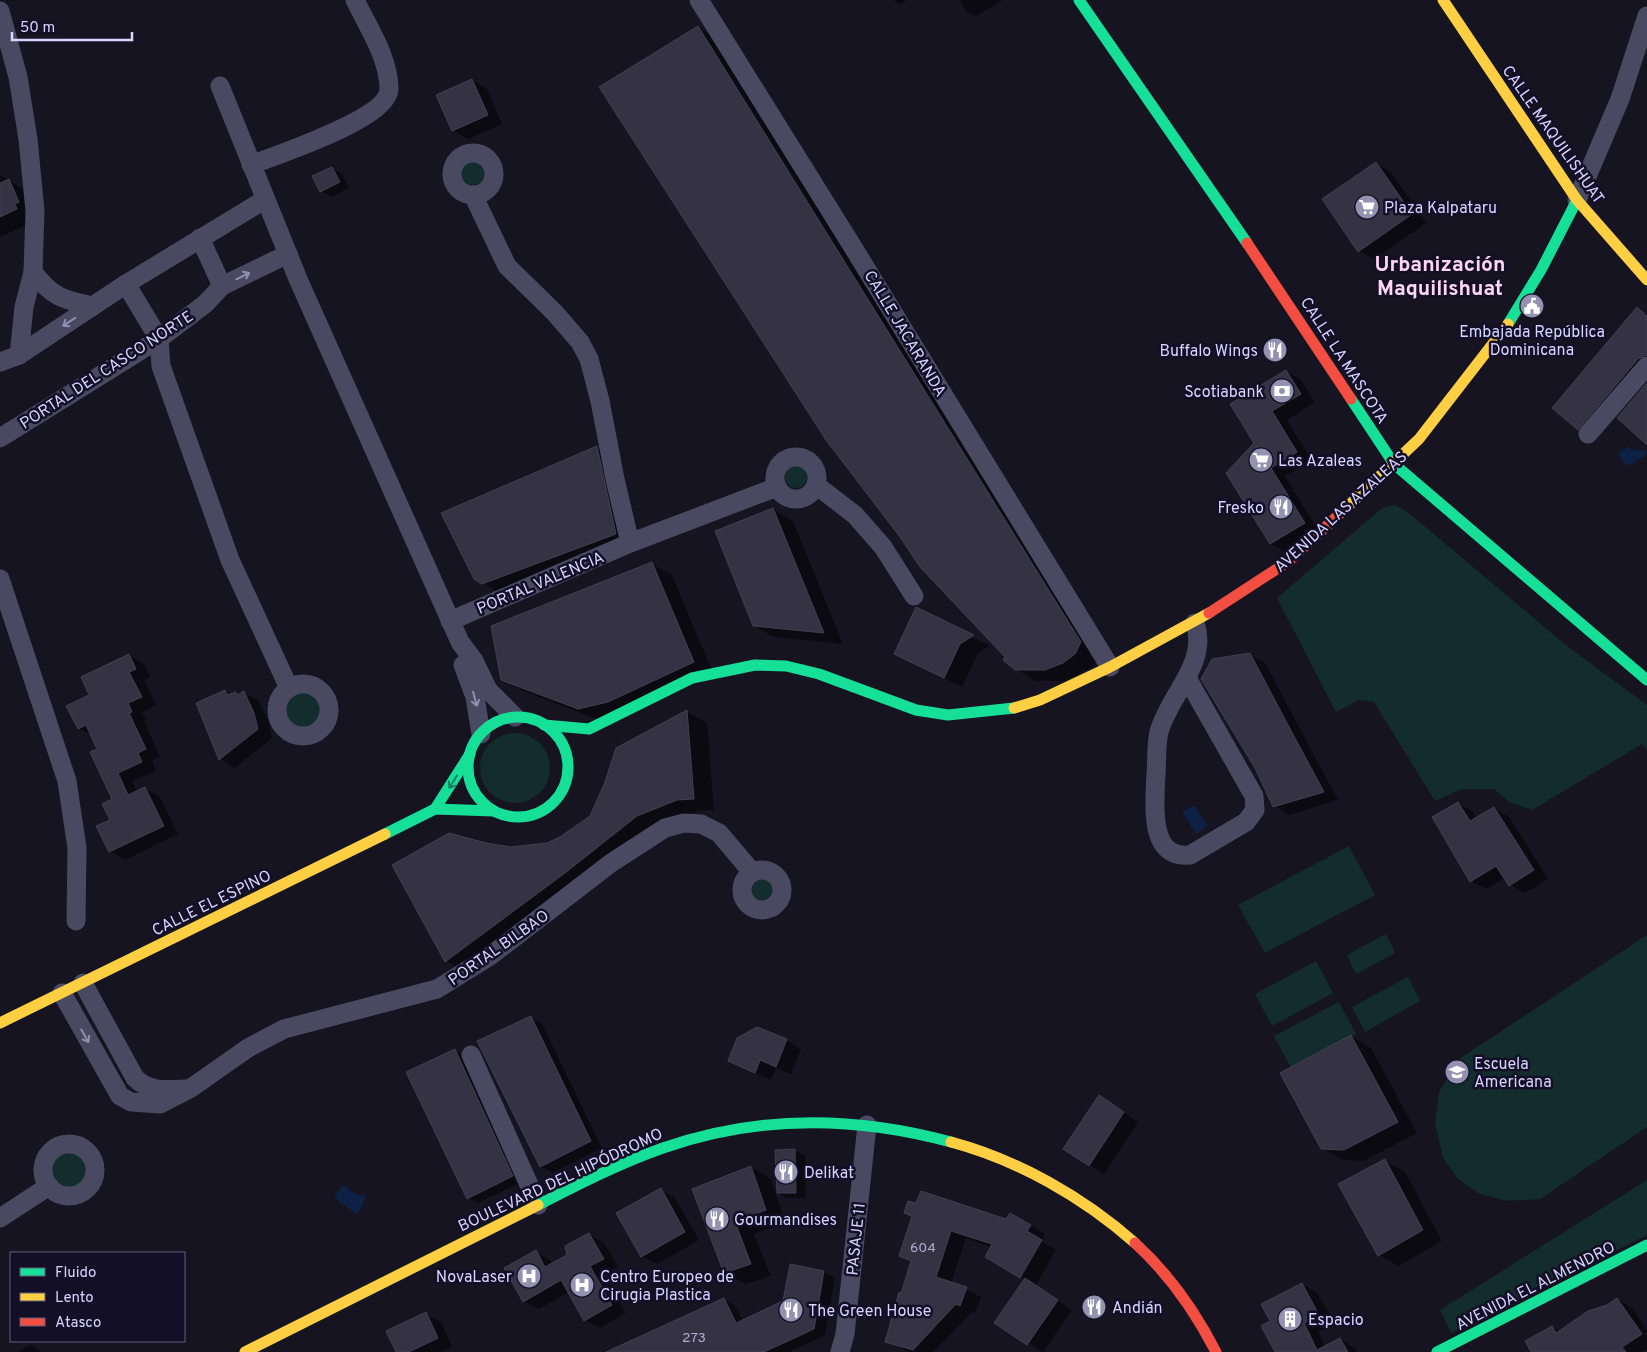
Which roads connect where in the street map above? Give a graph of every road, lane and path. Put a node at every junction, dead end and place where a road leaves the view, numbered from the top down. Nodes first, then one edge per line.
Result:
1 (355, 0) edge
2 (698, 0) edge
3 (1079, 0) edge
4 (1443, 0) edge
5 (0, 11) edge
6 (1647, 16) edge
7 (220, 86) dead end
8 (251, 165) junction
9 (473, 194) dead end
10 (264, 200) junction
11 (1577, 200) junction
12 (200, 238) junction
13 (288, 254) junction
14 (33, 272) junction
15 (1647, 280) edge
16 (126, 284) junction
17 (222, 286) junction
18 (93, 306) junction
19 (159, 339) junction
20 (18, 355) junction
21 (0, 362) edge
22 (1647, 366) edge
23 (1588, 434) dead end
24 (0, 438) edge
25 (1394, 464) junction
26 (816, 485) junction
27 (777, 487) junction
28 (630, 543) junction
29 (0, 579) edge
30 (914, 596) dead end
31 (450, 621) junction
32 (1195, 623) junction
33 (460, 642) junction
34 (1110, 668) junction
35 (1186, 678) junction
36 (1647, 680) edge
37 (289, 688) dead end
38 (515, 718) junction
39 (544, 725) junction
40 (589, 729) junction
41 (481, 734) junction
42 (470, 754) junction
43 (567, 774) junction
44 (435, 809) junction
45 (494, 811) junction
46 (752, 872) dead end
47 (76, 921) dead end
48 (83, 982) junction
49 (62, 993) junction
50 (0, 1023) edge
51 (119, 1049) junction
52 (471, 1055) dead end
53 (100, 1060) junction
54 (191, 1088) junction
55 (867, 1124) junction
56 (49, 1186) dead end
57 (538, 1205) junction
58 (0, 1218) edge
59 (1647, 1245) edge
60 (245, 1352) edge
61 (840, 1352) edge
62 (1216, 1352) edge
63 (1437, 1352) edge

1 - 8 street
2 - 34 street, CALLE JACARANDA
3 - 25 street, CALLE LA MASCOTA
4 - 11 street, CALLE MAQUILISHUAT
5 - 14 street
6 - 11 street, AVENIDA LAS AZALEAS
7 - 8 street
8 - 10 street
9 - 28 street
10 - 12 street
10 - 13 street
11 - 15 street, CALLE MAQUILISHUAT
11 - 25 street, AVENIDA LAS AZALEAS
12 - 16 street
12 - 17 street
17 -> 13 street, PORTAL DEL CASCO NORTE
13 - 31 street
14 - 18 street
14 - 20 street
16 - 18 street
16 - 19 street
17 - 19 street, PORTAL DEL CASCO NORTE
18 -> 20 street
19 - 24 street, PORTAL DEL CASCO NORTE
19 - 37 street
20 - 21 street
22 - 23 street
25 - 32 street, AVENIDA LAS AZALEAS
25 - 36 street, CALLE LA MASCOTA
26 - 27 street
26 - 27 street
26 - 30 street
27 - 28 street, PORTAL VALENCIA
28 - 31 street, PORTAL VALENCIA
29 - 47 street
31 - 33 street
32 - 34 street, AVENIDA LAS AZALEAS
32 - 35 street
33 - 38 street
33 -> 41 street
34 - 40 street, AVENIDA LAS AZALEAS
35 - 35 street
38 - 39 street
38 - 41 street
39 - 40 street
39 - 43 street
40 - 43 street
41 - 42 street
42 -> 44 street
42 - 45 street
43 - 45 street
44 - 45 street, CALLE EL ESPINO
44 - 48 street, CALLE EL ESPINO
46 - 54 street, PORTAL BILBAO
48 - 49 street, CALLE EL ESPINO
48 - 51 street, PORTAL BILBAO
49 - 50 street, CALLE EL ESPINO
49 -> 53 street, PORTAL BILBAO
51 - 53 street
51 - 54 street, PORTAL BILBAO
52 - 57 street
53 - 54 street, PORTAL BILBAO
55 - 57 street, BOULEVARD DEL HIPÓDROMO
55 - 61 street, PASAJE 11
55 - 62 street, BOULEVARD DEL HIPÓDROMO
56 - 58 street
57 - 60 street, BOULEVARD DEL HIPÓDROMO
59 - 63 street, AVENIDA EL ALMENDRO

